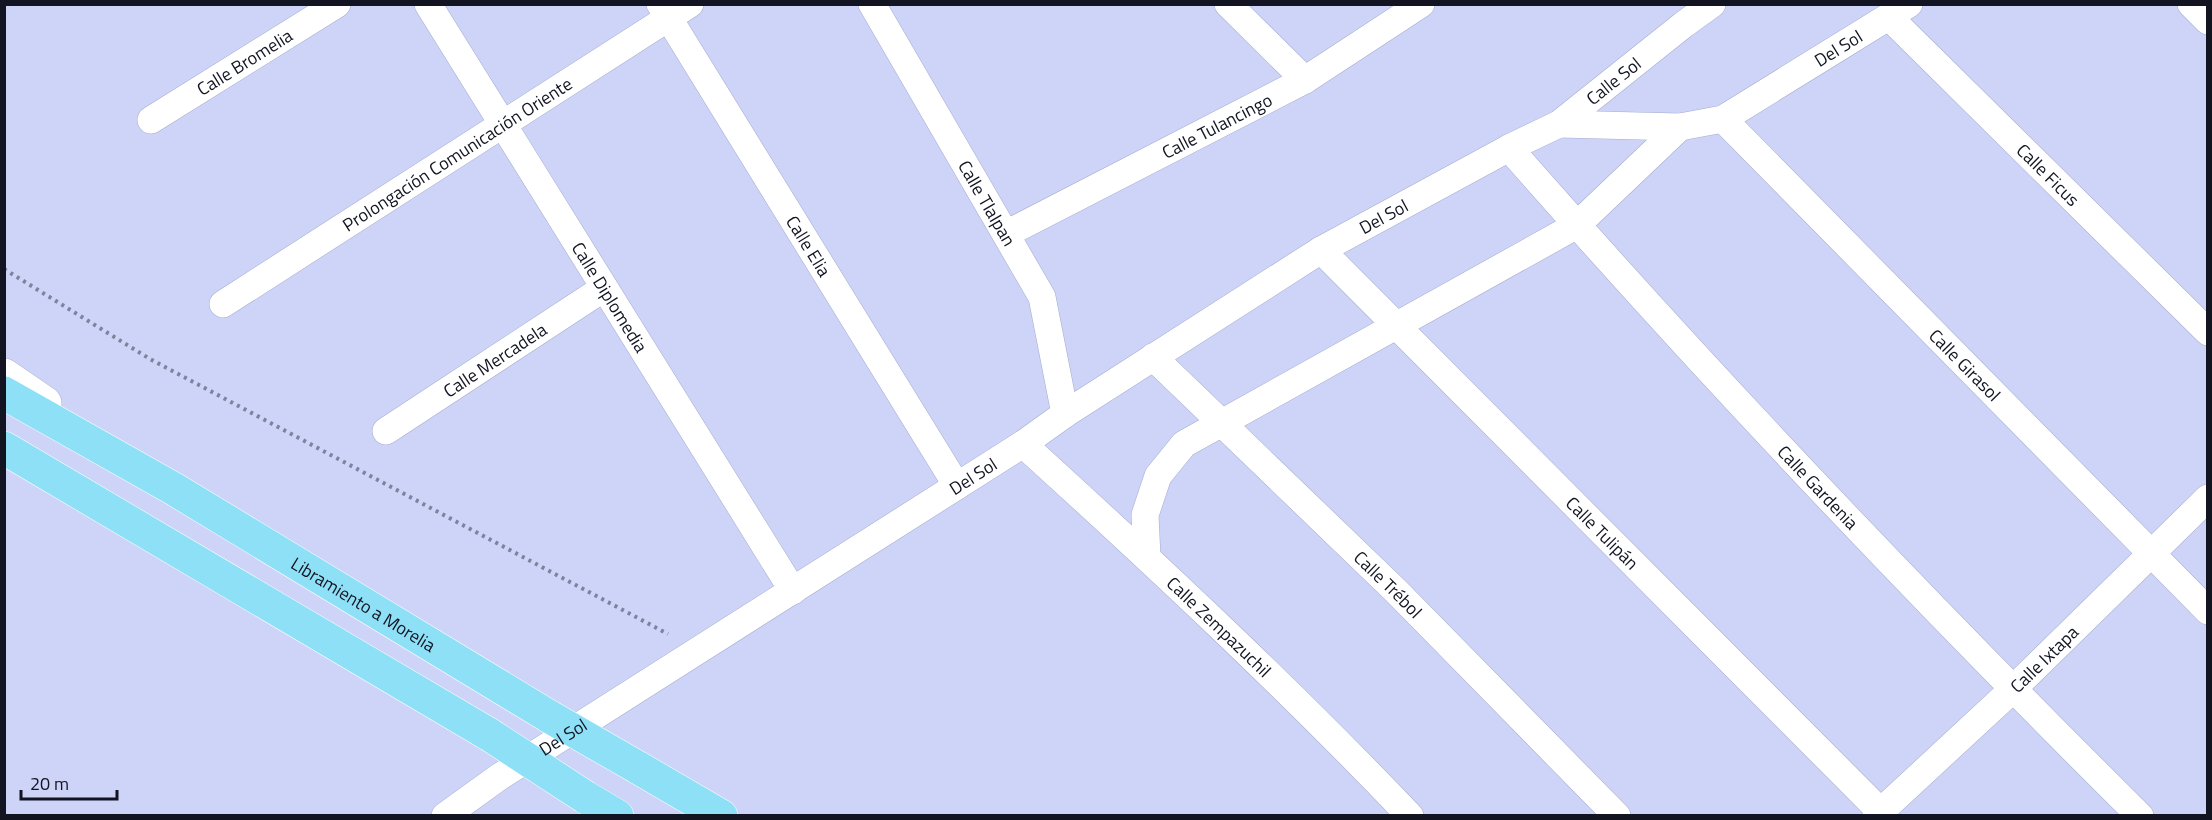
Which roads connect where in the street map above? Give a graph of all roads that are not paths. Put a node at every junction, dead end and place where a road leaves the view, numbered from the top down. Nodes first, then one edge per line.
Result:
1 (337, 4) edge
2 (428, 4) edge
3 (872, 4) edge
4 (1228, 4) edge
5 (1421, 4) edge
6 (1712, 4) edge
7 (2191, 4) edge
8 (673, 10) edge
9 (1899, 11) edge
10 (2208, 21) edge
11 (1305, 80) junction
12 (151, 120) dead end
13 (1723, 120) junction
14 (1558, 124) junction
15 (503, 126) junction
16 (1680, 128) junction
17 (1509, 148) junction
18 (1577, 225) junction
19 (1006, 234) junction
20 (1321, 250) junction
21 (604, 288) junction
22 (223, 304) dead end
23 (1397, 327) junction
24 (2208, 332) edge
25 (1153, 357) junction
26 (4, 375) edge
27 (4, 393) edge
28 (1065, 414) junction
29 (1221, 422) junction
30 (386, 431) dead end
31 (1023, 444) junction
32 (4, 448) edge
33 (4, 453) edge
34 (47, 473) junction
35 (957, 486) junction
36 (174, 489) junction
37 (2208, 498) edge
38 (2151, 554) junction
39 (1147, 557) junction
40 (793, 591) junction
41 (2208, 611) edge
42 (2013, 689) junction
43 (1881, 814) edge
44 (445, 816) edge
45 (617, 816) edge
46 (721, 816) edge
47 (1410, 816) edge
48 (1617, 816) edge
49 (2140, 816) edge

1 - 12 street, Calle Bromelia
2 - 15 street, Calle Diplomedia
3 - 19 street, Calle Tlalpan
4 - 11 street
5 - 11 street, Calle Tulancingo
6 - 14 street, Calle Sol
7 - 10 street
8 - 15 street, Prolongación Comunicación Oriente
8 - 35 street, Calle Elia
9 - 13 street, Del Sol
9 - 24 street, Calle Ficus
11 - 19 street, Calle Tulancingo
13 - 16 street, Del Sol
13 - 38 street, Calle Girasol
14 - 16 street, Del Sol
14 - 17 street, Calle Sol
15 - 21 street, Calle Diplomedia
15 - 22 street, Prolongación Comunicación Oriente
16 - 18 street
17 - 18 street, Calle Gardenia
17 - 20 street, Del Sol
18 - 23 street
18 - 42 street, Calle Gardenia
19 - 28 street, Calle Tlalpan
20 - 23 street, Calle Tulipán
20 - 25 street, Del Sol
21 - 30 street, Calle Mercadela
21 - 40 street, Calle Diplomedia
23 - 29 street
23 - 43 street, Calle Tulipán
25 - 28 street, Del Sol
25 - 29 street, Calle Trébol
26 - 36 main road
27 - 36 highway, Libramiento a Morelia
28 - 31 street, Del Sol
29 - 39 street
29 - 48 street, Calle Trébol
31 - 35 street, Del Sol
31 - 39 street, Calle Zempazuchil
32 - 34 highway
33 - 34 main road
34 - 45 highway, bridge
35 - 40 street, Del Sol
36 - 46 highway, Libramiento a Morelia, bridge
37 - 38 street, Calle Ixtapa
38 - 41 street, Calle Girasol
38 - 42 street, Calle Ixtapa
39 - 47 street, Calle Zempazuchil
40 - 44 street, Del Sol
42 - 43 street, Calle Ixtapa
42 - 49 street, Calle Gardenia

